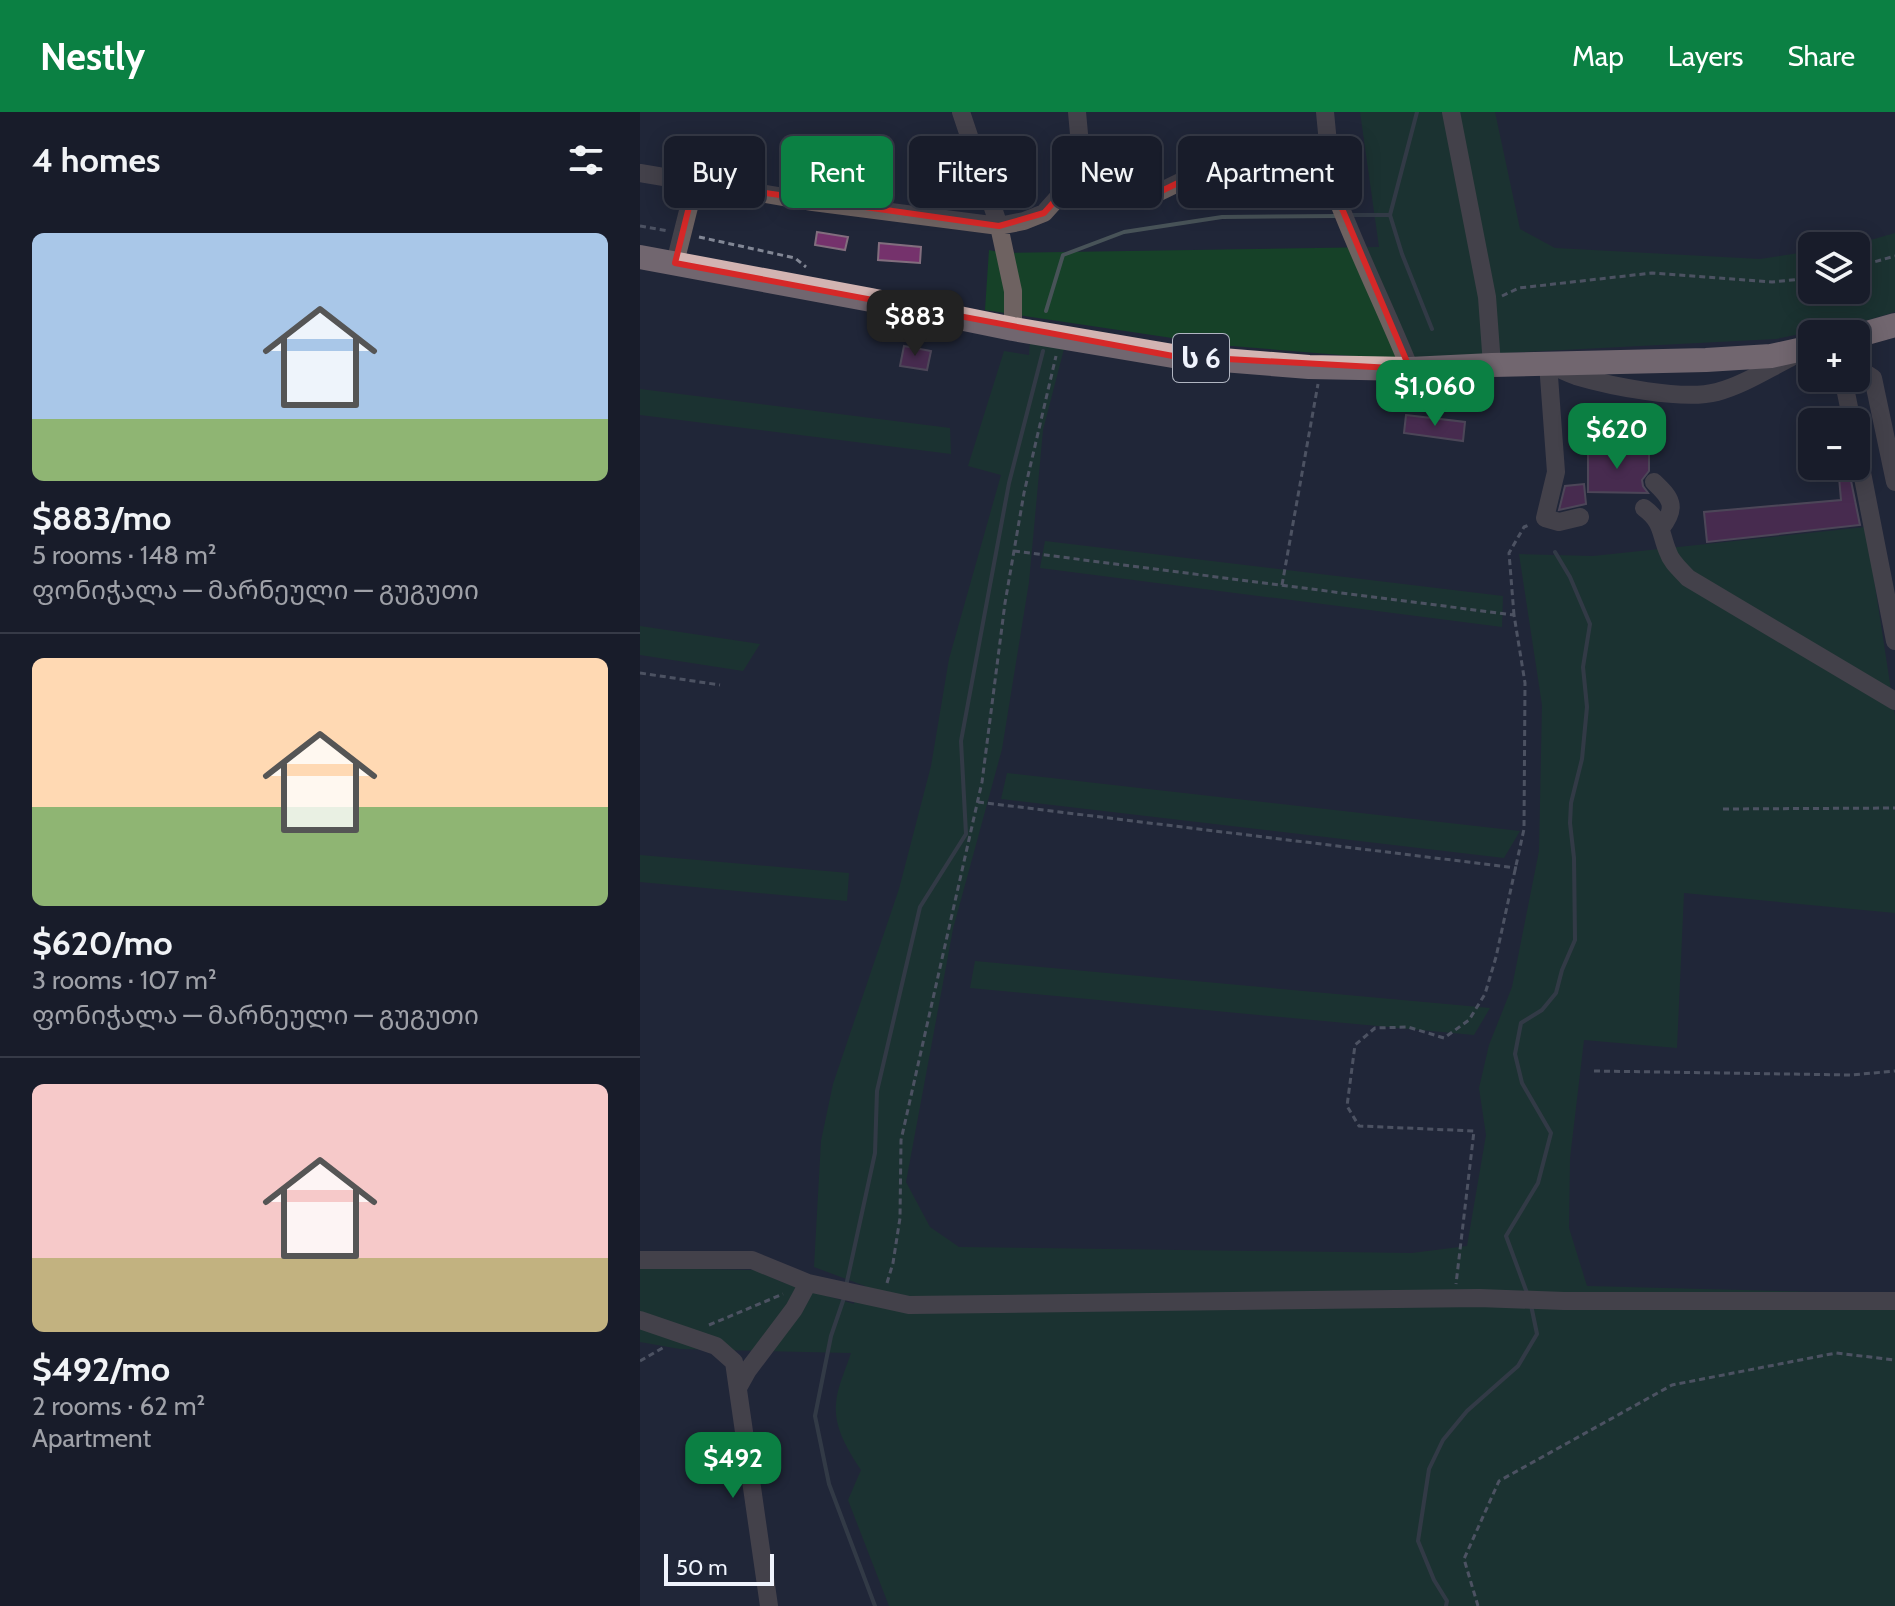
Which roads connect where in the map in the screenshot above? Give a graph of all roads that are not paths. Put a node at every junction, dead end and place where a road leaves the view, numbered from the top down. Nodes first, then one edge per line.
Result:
1 (961, 112) edge
2 (1077, 112) edge
3 (1325, 112) edge
4 (1451, 112) edge
5 (1079, 136) edge
6 (1327, 136) edge
7 (640, 173) edge
8 (664, 177) edge
9 (765, 194) edge
10 (1052, 204) edge
11 (689, 208) edge
12 (1341, 208) edge
13 (999, 226) junction
14 (640, 257) edge
15 (675, 263) junction
16 (1895, 325) edge
17 (1013, 329) junction
18 (1870, 332) edge
19 (1798, 350) edge
20 (1798, 354) edge
21 (1548, 363) junction
22 (1492, 365) junction
23 (1410, 369) junction
24 (1870, 376) edge
25 (1863, 480) edge
26 (1654, 482) dead end
27 (1895, 482) edge
28 (1644, 508) dead end
29 (1580, 517) dead end
30 (1661, 528) junction
31 (1895, 641) edge
32 (1895, 701) edge
33 (640, 1260) edge
34 (808, 1283) junction
35 (1895, 1301) edge
36 (640, 1320) edge
37 (738, 1388) junction
38 (769, 1606) edge

1 - 13 street
2 - 5 street
3 - 6 street
4 - 22 street
7 - 8 street
9 - 13 street
10 - 13 street
11 - 15 street
12 - 23 street
13 - 17 street
14 - 15 highway, ს 6
15 - 17 highway, ს 6
16 - 18 highway
17 - 23 highway, ს 6
19 - 21 highway, ს 6
20 - 21 street
21 - 22 highway, ს 6
21 - 29 street
22 - 23 highway, ს 6
24 - 27 street
25 - 31 street
26 - 30 street
28 - 30 street
30 - 32 street
33 - 34 street
34 - 35 street
34 - 37 street
36 - 37 street
37 - 38 street

